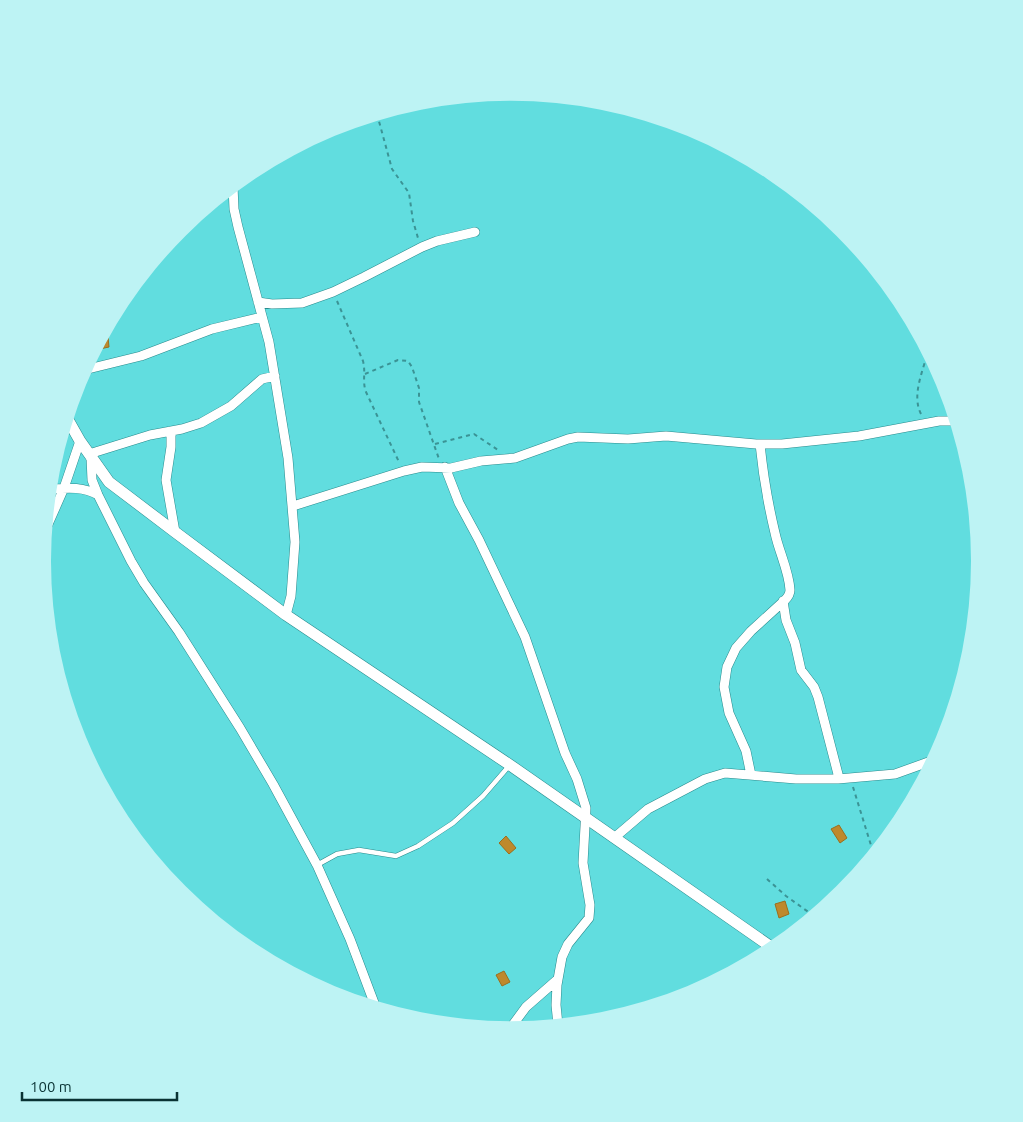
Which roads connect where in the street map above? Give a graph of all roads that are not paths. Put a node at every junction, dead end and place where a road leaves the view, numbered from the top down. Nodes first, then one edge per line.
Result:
1 (233, 194) edge
2 (476, 232) dead end
3 (258, 302) junction
4 (262, 317) junction
5 (94, 368) edge
6 (275, 376) junction
7 (950, 421) edge
8 (72, 427) edge
9 (171, 431) junction
10 (80, 441) junction
11 (760, 444) junction
12 (90, 456) junction
13 (443, 467) junction
14 (57, 488) edge
15 (64, 488) junction
16 (98, 495) junction
17 (292, 506) junction
18 (54, 512) edge
19 (175, 532) junction
20 (783, 601) junction
21 (286, 615) junction
22 (925, 763) edge
23 (510, 765) junction
24 (752, 775) junction
25 (839, 778) junction
26 (586, 819) junction
27 (614, 838) junction
28 (317, 865) junction
29 (766, 945) edge
30 (558, 979) junction
31 (373, 1000) edge
32 (557, 1018) edge
33 (516, 1021) edge

1 - 3 street
2 - 3 street
3 - 4 street
4 - 5 street
4 - 6 street
6 - 9 street
6 - 17 street
7 - 11 street
8 - 10 street
9 - 12 street
9 - 19 street
10 - 12 street
10 - 15 street
11 - 13 street
11 - 20 street
12 - 16 street
12 - 19 street
13 - 17 street
13 - 26 street
14 - 15 street
15 - 16 street
15 - 18 street
16 - 28 street
17 - 21 street
19 - 21 street
20 - 24 street
20 - 25 street
21 - 23 street
22 - 25 street
23 - 26 street
23 - 28 lane
24 - 25 street
24 - 27 street
26 - 27 street
26 - 30 street
27 - 29 street
28 - 31 street
30 - 32 street
30 - 33 street

